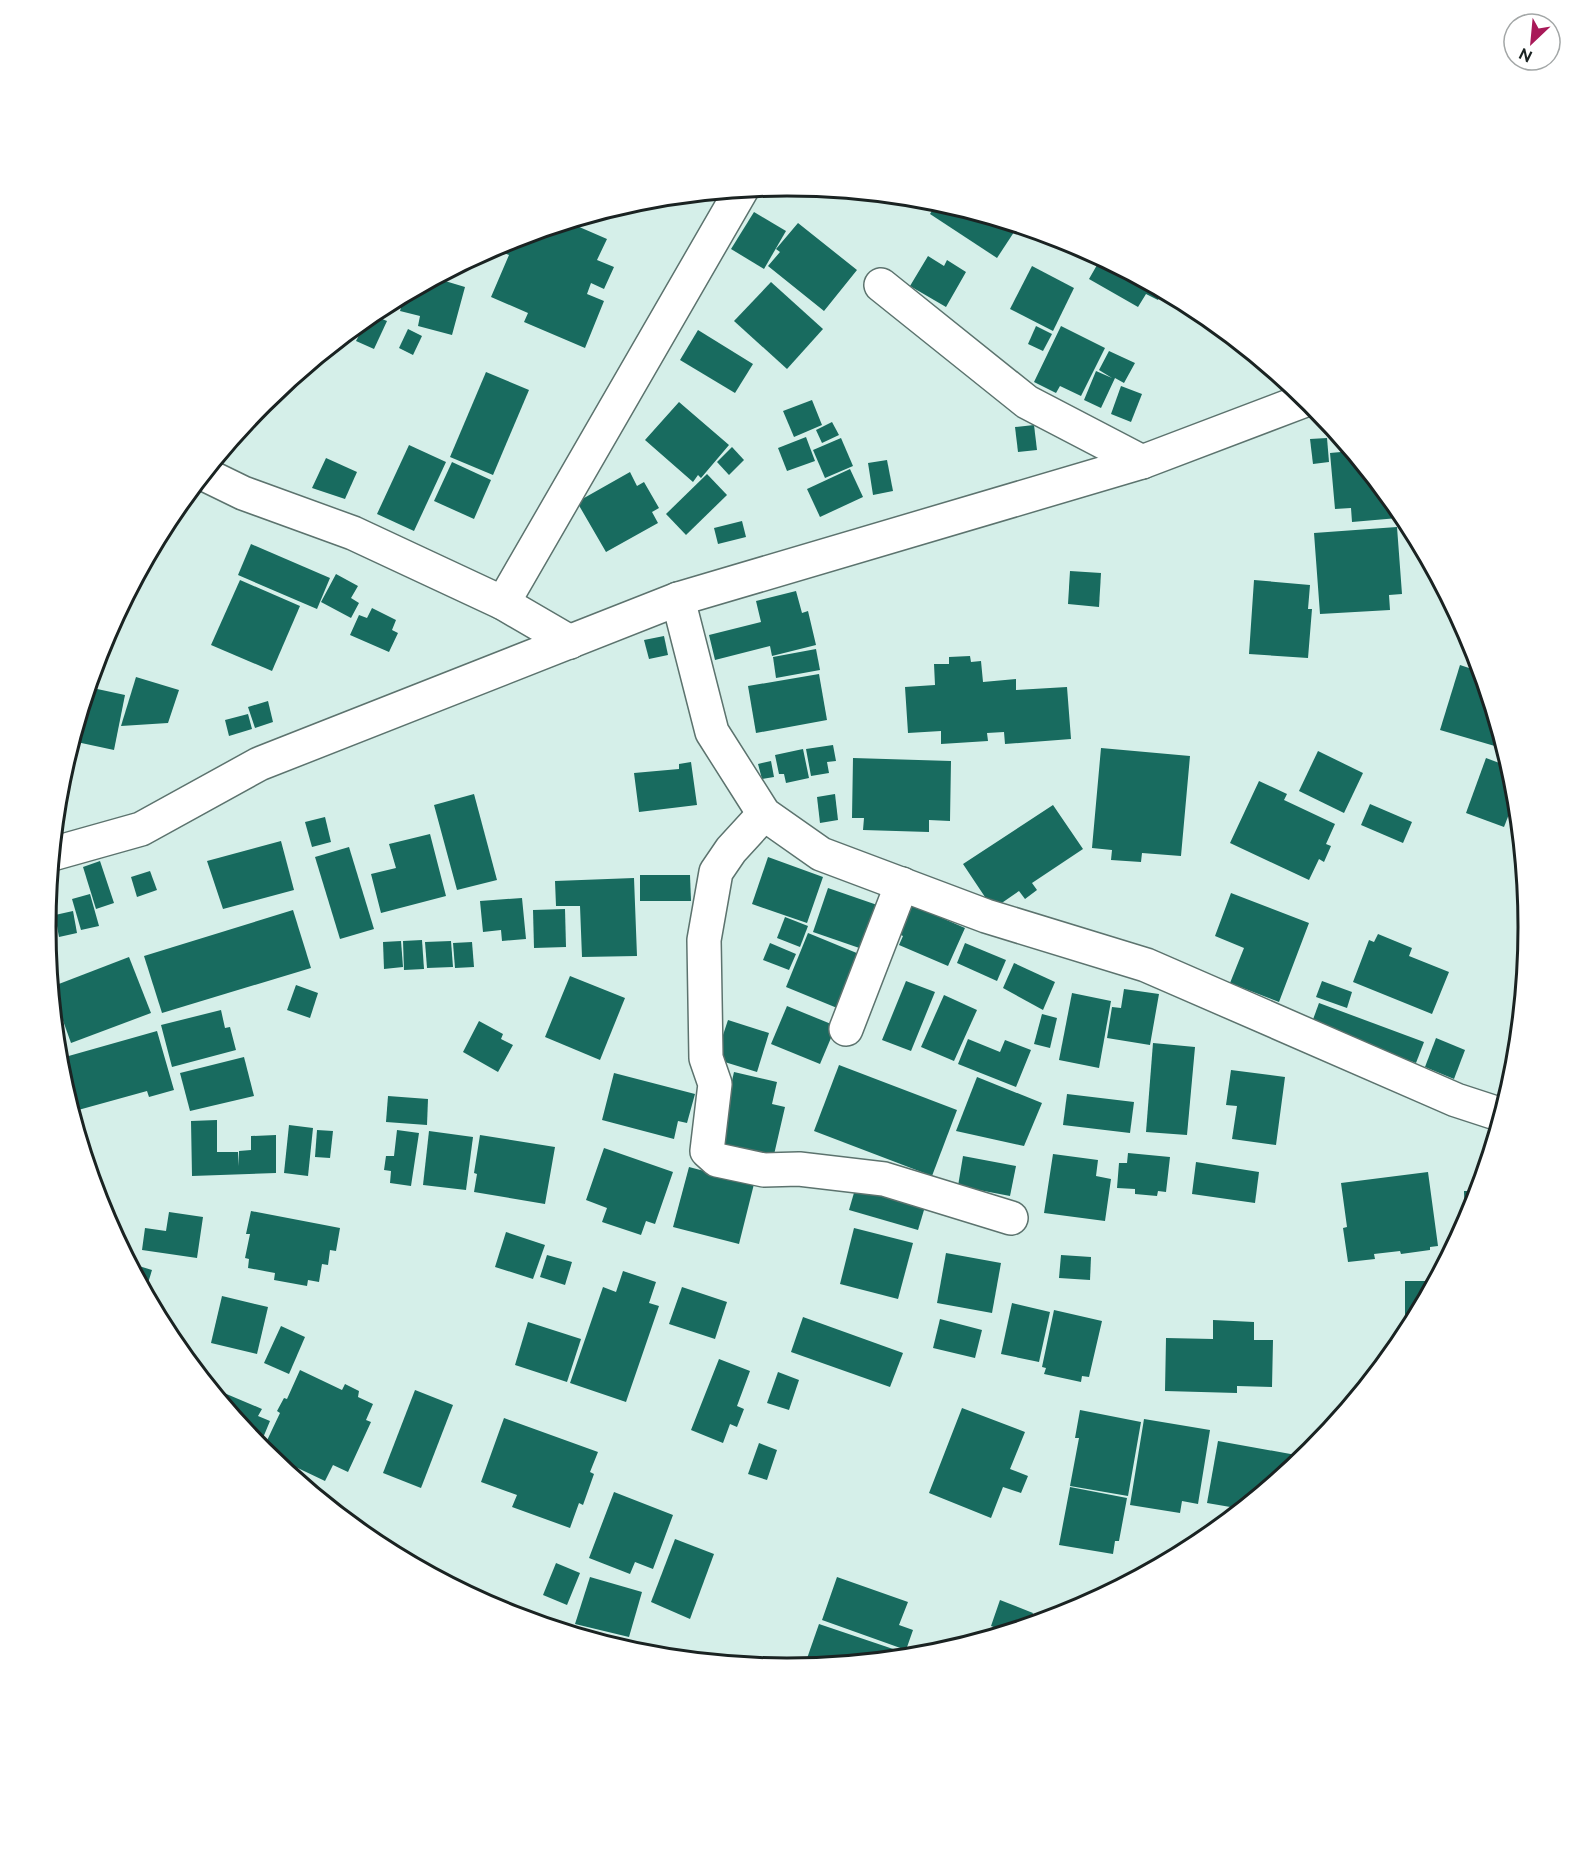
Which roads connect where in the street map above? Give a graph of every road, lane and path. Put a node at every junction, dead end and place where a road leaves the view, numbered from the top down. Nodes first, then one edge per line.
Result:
1 (737, 197) edge
2 (881, 285) dead end
3 (1297, 403) edge
4 (1142, 462) junction
5 (211, 477) edge
6 (678, 599) junction
7 (503, 603) junction
8 (570, 642) junction
9 (764, 814) junction
10 (60, 852) edge
11 (902, 884) junction
12 (846, 1029) dead end
13 (1495, 1112) edge
14 (1011, 1218) dead end

1 - 7 street
2 - 4 street
3 - 4 street
4 - 6 street
5 - 7 street
6 - 8 street
6 - 9 street
7 - 8 street
8 - 10 street
9 - 11 street
9 - 14 street
11 - 12 street
11 - 13 street

